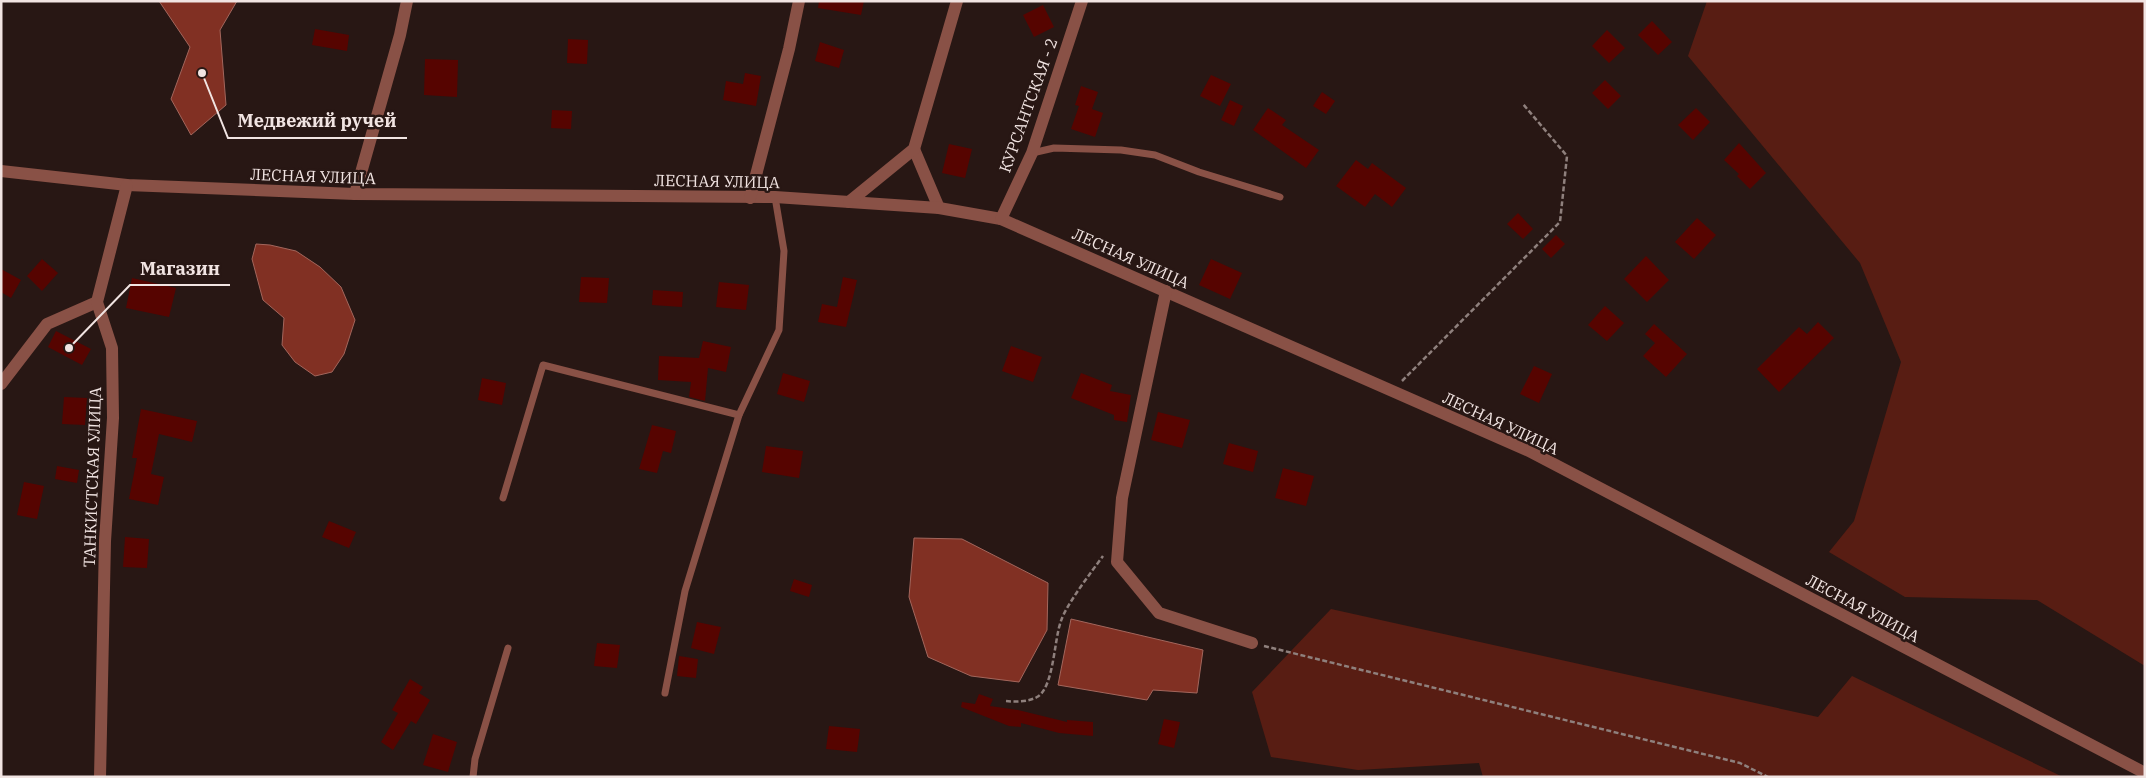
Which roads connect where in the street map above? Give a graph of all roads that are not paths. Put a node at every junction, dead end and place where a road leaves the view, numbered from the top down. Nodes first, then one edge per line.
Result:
1 (407, 1) edge
2 (799, 1) edge
3 (957, 1) edge
4 (1082, 1) edge
5 (914, 149) junction
6 (1032, 153) junction
7 (1, 171) edge
8 (127, 185) junction
9 (355, 194) junction
10 (1280, 197) dead end
11 (750, 198) junction
12 (775, 198) junction
13 (849, 202) junction
14 (939, 208) junction
15 (1001, 219) junction
16 (1166, 291) junction
17 (97, 302) junction
18 (1, 384) edge
19 (739, 415) junction
20 (503, 498) dead end
21 (1252, 643) road end
22 (508, 648) dead end
23 (665, 693) dead end
24 (2145, 773) edge
25 (100, 777) edge
26 (473, 777) edge

1 - 9 street
2 - 11 street
3 - 5 street
4 - 6 street, КУРСАНТСКАЯ - 2
5 - 13 street
5 - 14 street
6 - 10 lane
6 - 15 street, КУРСАНТСКАЯ - 2
7 - 8 street, ЛЕСНАЯ УЛИЦА
8 - 9 street, ЛЕСНАЯ УЛИЦА
8 - 17 street
9 - 11 street, ЛЕСНАЯ УЛИЦА
11 - 12 street, ЛЕСНАЯ УЛИЦА
12 - 13 street, ЛЕСНАЯ УЛИЦА
12 - 19 lane
13 - 14 street, ЛЕСНАЯ УЛИЦА
14 - 15 street, ЛЕСНАЯ УЛИЦА
15 - 16 street, ЛЕСНАЯ УЛИЦА
16 - 21 street
16 - 24 street, ЛЕСНАЯ УЛИЦА
17 - 18 street
17 - 25 street, ТАНКИСТСКАЯ УЛИЦА
19 - 20 lane
19 - 23 lane
22 - 26 lane

